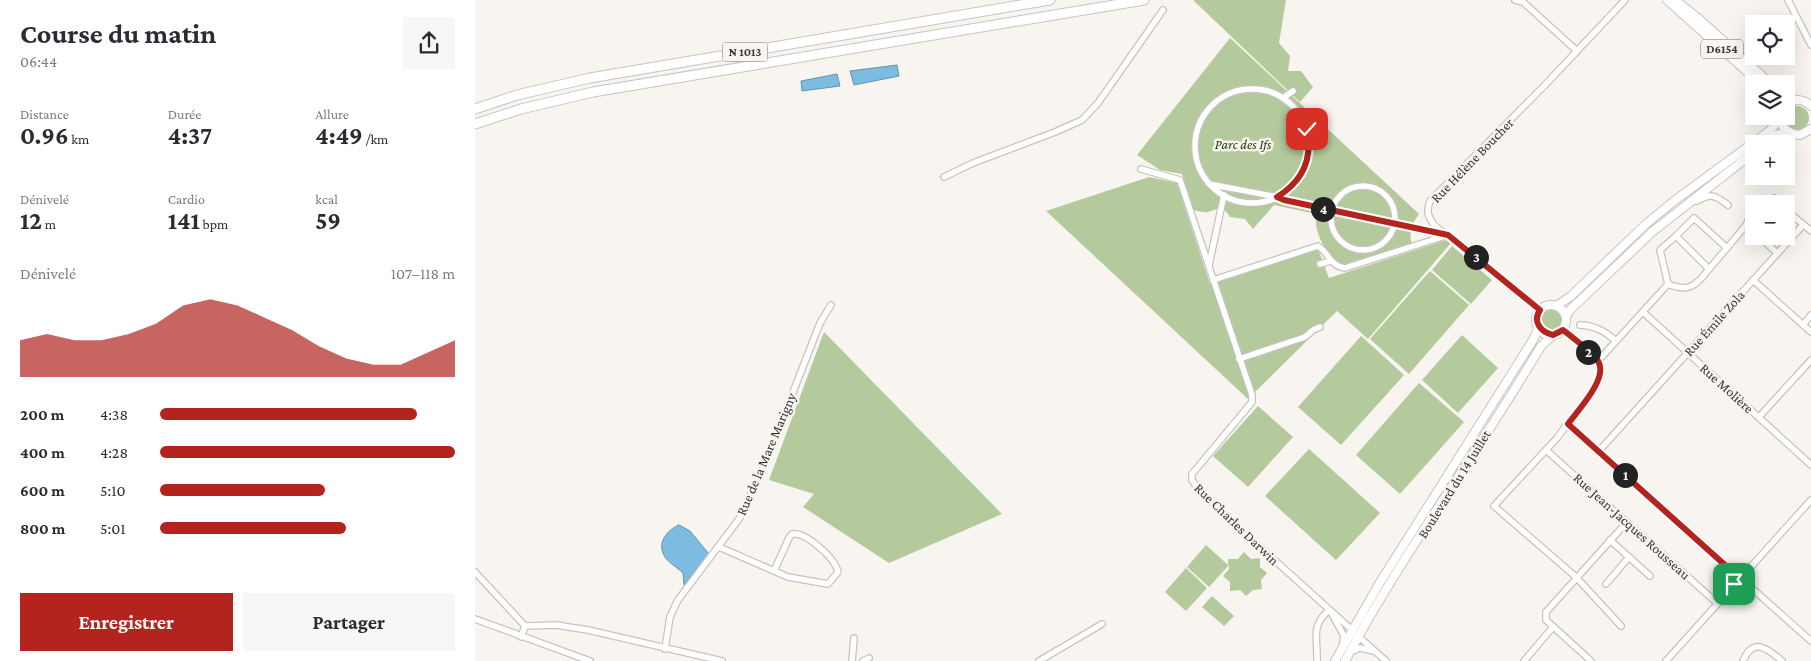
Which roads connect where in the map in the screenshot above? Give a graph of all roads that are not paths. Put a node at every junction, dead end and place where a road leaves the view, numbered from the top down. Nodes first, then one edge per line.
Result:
1 (1050, 0) edge
2 (1144, 0) edge
3 (1515, 0) edge
4 (1625, 0) edge
5 (1667, 0) edge
6 (1675, 0) edge
7 (1788, 0) edge
8 (1163, 10) dead end
9 (1811, 45) edge
10 (1577, 51) junction
11 (1751, 75) edge
12 (1761, 75) edge
13 (1293, 91) dead end
14 (1283, 98) junction
15 (1795, 101) edge
16 (1809, 103) edge
17 (475, 109) edge
18 (475, 124) edge
19 (1775, 125) edge
20 (1782, 125) edge
21 (1811, 129) edge
22 (1788, 132) junction
23 (1807, 134) edge
24 (1778, 135) edge
25 (1745, 159) edge
26 (1141, 169) dead end
27 (944, 177) dead end
28 (1720, 178) junction
29 (1209, 184) junction
30 (1224, 195) junction
31 (1277, 197) junction
32 (1718, 197) junction
33 (1728, 205) dead end
34 (1679, 210) junction
35 (1332, 211) junction
36 (1795, 218) edge
37 (1395, 225) junction
38 (1803, 225) junction
39 (1745, 226) edge
40 (1811, 232) edge
41 (1447, 235) junction
42 (1676, 236) junction
43 (1769, 245) edge
44 (1727, 248) junction
45 (1777, 253) junction
46 (1330, 261) junction
47 (1320, 264) dead end
48 (1209, 267) junction
49 (1709, 268) junction
50 (1213, 280) junction
51 (1753, 280) junction
52 (1668, 284) junction
53 (831, 305) dead end
54 (1556, 306) junction
55 (1540, 310) junction
56 (1643, 312) junction
57 (1811, 316) edge
58 (1567, 317) junction
59 (1803, 324) junction
60 (1580, 325) dead end
61 (1320, 327) dead end
62 (1539, 327) junction
63 (1563, 330) junction
64 (1811, 332) edge
65 (1553, 335) junction
66 (1616, 341) junction
67 (1687, 353) junction
68 (1239, 358) junction
69 (1811, 360) edge
70 (1598, 361) junction
71 (1759, 417) junction
72 (1568, 424) junction
73 (1546, 450) junction
74 (1599, 451) junction
75 (1811, 464) edge
76 (1811, 500) edge
77 (1627, 522) junction
78 (1610, 540) junction
79 (719, 547) junction
80 (1629, 557) junction
81 (774, 571) junction
82 (475, 572) edge
83 (1651, 576) dead end
84 (1576, 577) junction
85 (1740, 579) junction
86 (1606, 584) dead end
87 (1717, 603) junction
88 (1331, 611) junction
89 (475, 619) edge
90 (1103, 624) dead end
91 (525, 626) junction
92 (1621, 626) dead end
93 (1553, 627) junction
94 (1363, 629) junction
95 (1352, 630) junction
96 (1358, 636) junction
97 (521, 637) junction
98 (854, 638) dead end
99 (1811, 641) edge
100 (1342, 646) junction
101 (665, 649) junction
102 (1371, 651) junction
103 (1349, 652) junction
104 (590, 661) edge
105 (722, 661) edge
106 (852, 661) edge
107 (1039, 661) edge
108 (1317, 661) edge
109 (1335, 661) edge
110 (1345, 661) edge
111 (1386, 661) edge
112 (1524, 661) edge
113 (1591, 661) edge
114 (1666, 661) edge
115 (1743, 661) edge
116 (1782, 661) edge

1 - 17 highway, N 1013
2 - 18 highway, N 1013
3 - 10 street
4 - 10 street, Rue Hélène Boucher
5 - 11 main road, D6154
6 - 12 main road, D6154
7 - 9 street
8 - 27 street
10 - 41 street, Rue Hélène Boucher
13 - 14 street
14 - 29 street
14 - 31 street
15 - 16 main road
19 - 54 main road
20 - 22 main road
21 - 23 main road
22 - 23 main road
22 - 24 main road
25 - 28 main road
26 - 48 street, Rue Charles Darwin
28 - 32 street
28 - 34 main road
29 - 30 street
29 - 31 street
30 - 31 street
30 - 48 street
31 - 35 street
32 - 33 street
32 - 34 street
34 - 58 main road
35 - 37 street
35 - 37 street
35 - 37 street
36 - 38 street
37 - 41 street
38 - 40 street
38 - 45 street, Rue Émile Zola
39 - 44 street
41 - 46 street
41 - 55 street, Rue Hélène Boucher
42 - 44 street
42 - 49 street
42 - 52 street
43 - 45 street
44 - 49 street
45 - 51 street, Rue Émile Zola
46 - 47 street
46 - 50 street
48 - 50 street, Rue Charles Darwin
49 - 52 street
50 - 68 street, Rue Charles Darwin
51 - 59 street
51 - 67 street, Rue Émile Zola
52 - 56 street
53 - 79 street, Rue de la Mare Marigny
54 - 55 main road
54 - 58 main road
55 - 62 main road, Boulevard du 14 Juillet
56 - 66 street
56 - 67 street, Rue Molière
57 - 59 street
58 - 63 main road
59 - 64 street
60 - 66 street
61 - 68 street
62 - 65 main road
62 - 95 main road, Boulevard du 14 Juillet
63 - 65 main road, Boulevard du 14 Juillet
63 - 70 street
65 - 94 main road, Boulevard du 14 Juillet
66 - 70 street
67 - 71 street, Rue Molière
67 - 74 street, Rue Émile Zola
68 - 88 street, Rue Charles Darwin
69 - 71 street
70 - 72 street
71 - 75 street, Rue Molière
72 - 73 street
72 - 74 street
73 - 77 street, Rue Jean-Jacques Rousseau
73 - 84 street
74 - 85 street
76 - 85 street
77 - 78 street
77 - 87 street, Rue Jean-Jacques Rousseau
78 - 80 street
78 - 84 street
79 - 81 street
79 - 101 street, Rue de la Mare Marigny
80 - 83 street
80 - 86 street
81 - 81 street
82 - 91 street
84 - 92 street
84 - 93 street
85 - 87 street
85 - 99 street
87 - 114 street
88 - 95 street
88 - 100 street
88 - 108 street
89 - 97 street
90 - 107 street
91 - 97 street
91 - 101 street
93 - 112 street
93 - 113 street
94 - 96 main road, Boulevard du 14 Juillet
94 - 102 street
95 - 96 main road
95 - 100 main road, Boulevard du 14 Juillet
96 - 102 street
96 - 103 main road, Boulevard du 14 Juillet
97 - 104 street
98 - 106 street
100 - 109 main road, Boulevard du 14 Juillet
101 - 105 street
102 - 103 street
102 - 111 street
103 - 110 main road, Boulevard du 14 Juillet
115 - 116 street

